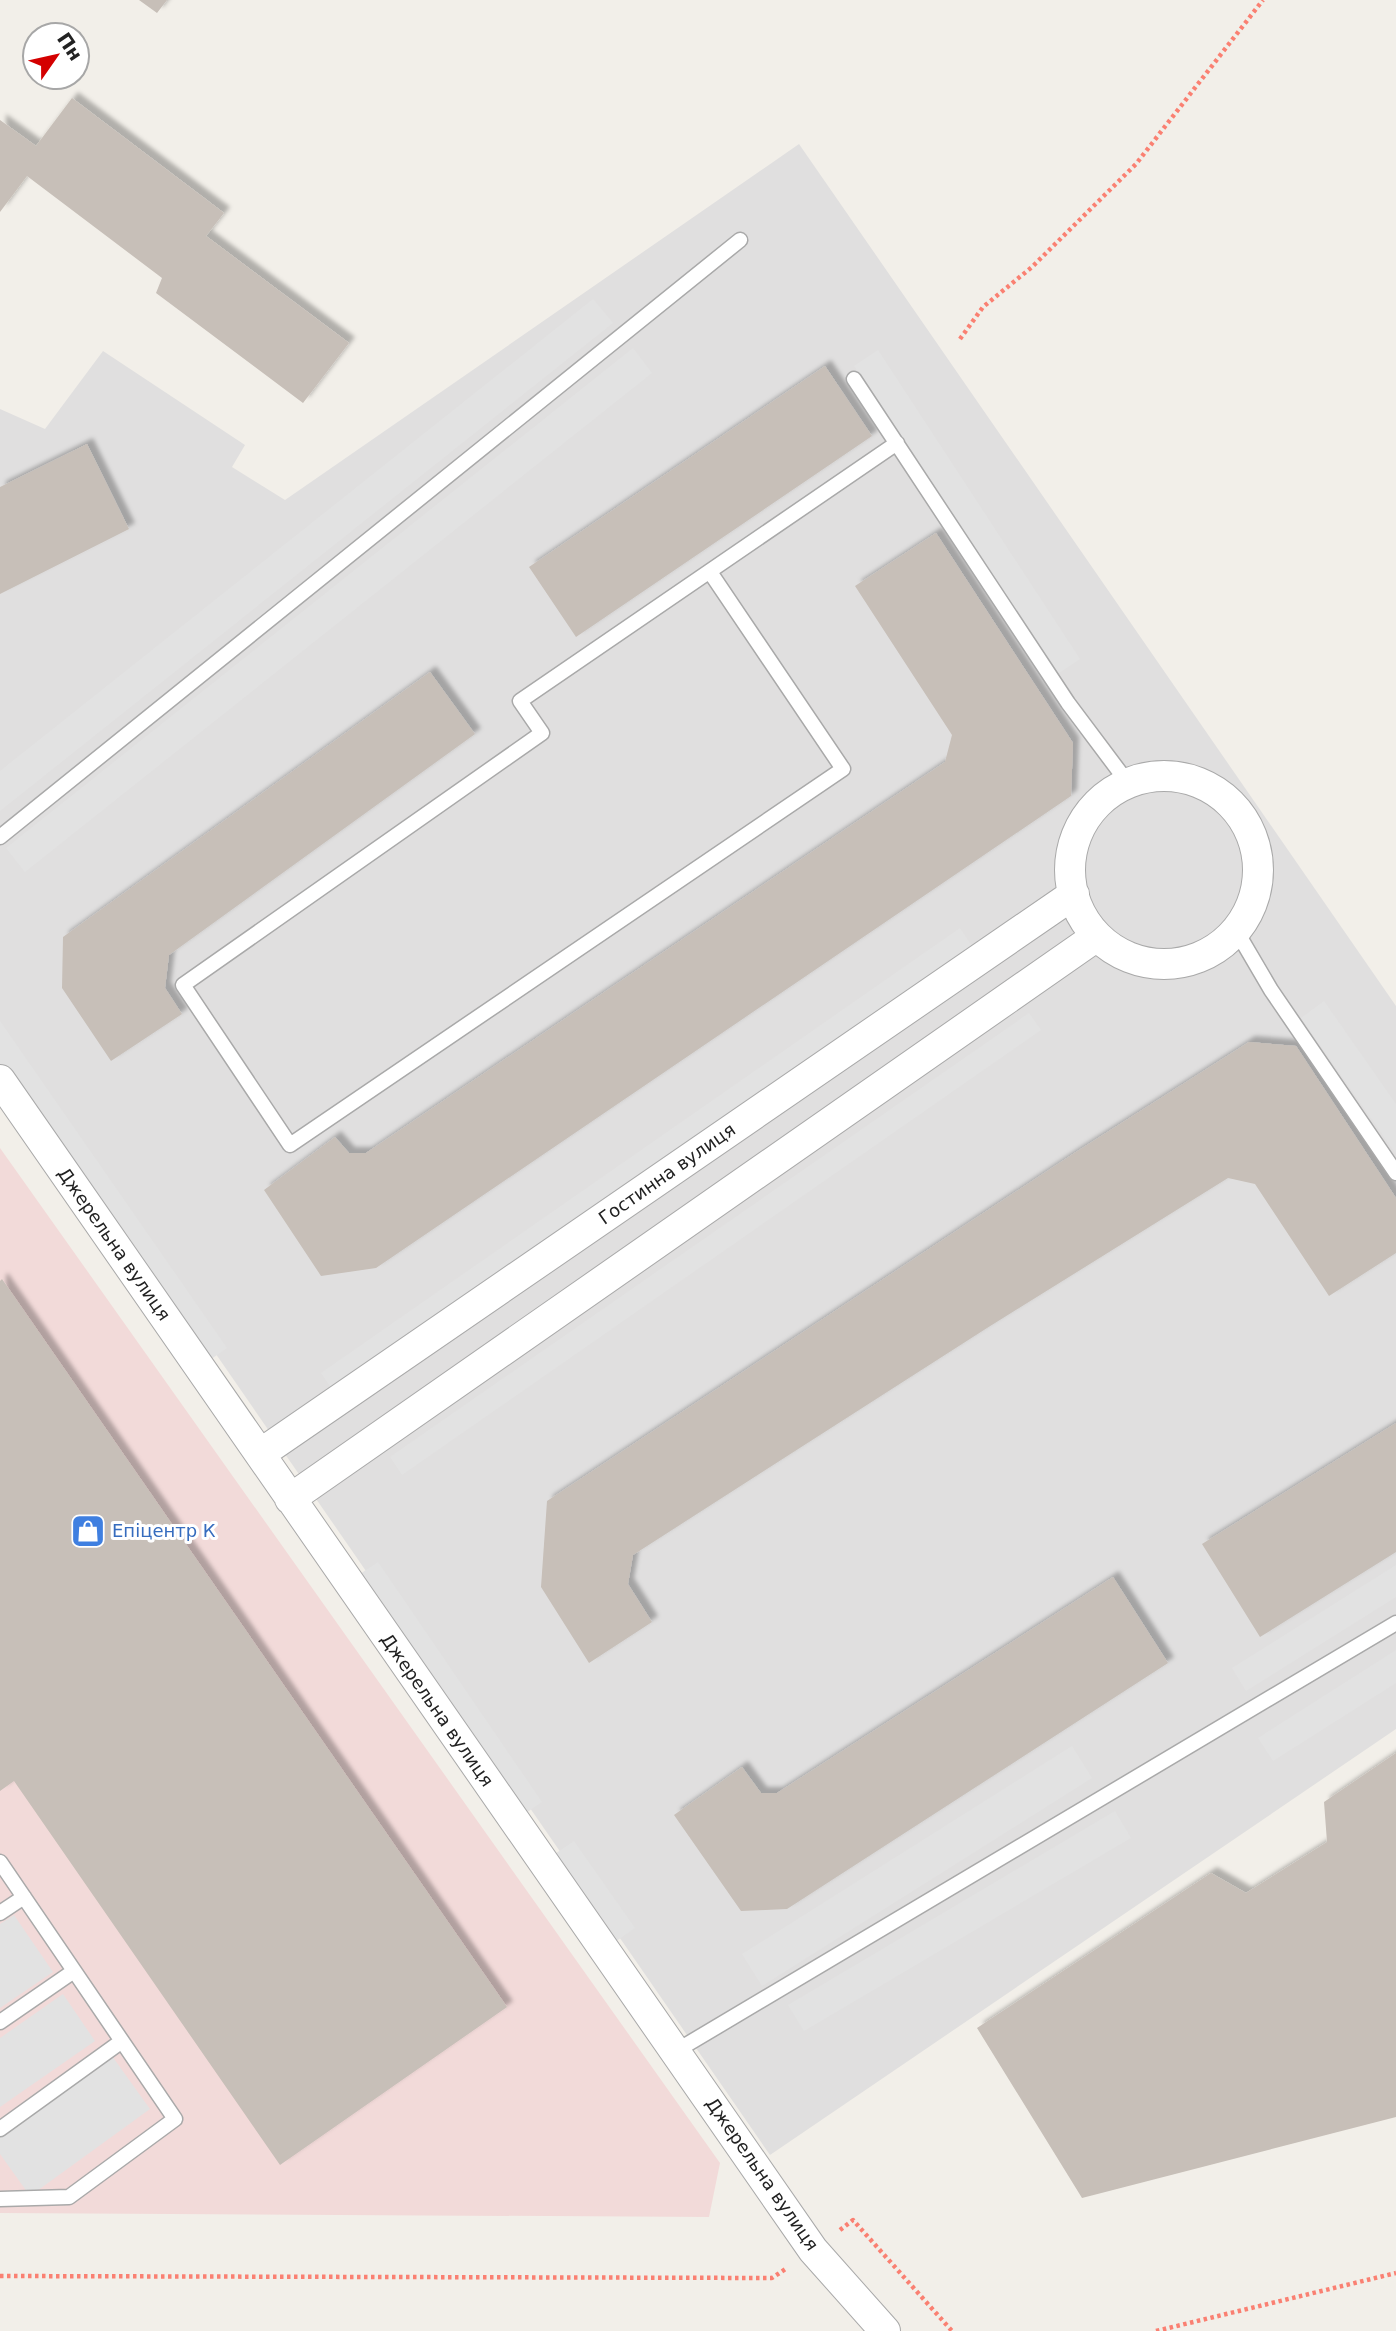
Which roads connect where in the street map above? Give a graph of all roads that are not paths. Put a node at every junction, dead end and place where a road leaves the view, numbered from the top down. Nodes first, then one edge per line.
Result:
1 (740, 240) dead end
2 (854, 379) dead end
3 (897, 443) junction
4 (710, 572) junction
5 (1128, 783) junction
6 (0, 837) edge
7 (1074, 894) junction
8 (1237, 932) junction
9 (1097, 936) junction
10 (0, 1080) edge
11 (1396, 1173) edge
12 (260, 1454) junction
13 (290, 1499) junction
14 (1396, 1623) edge
15 (0, 1862) edge
16 (24, 1896) junction
17 (0, 1913) edge
18 (74, 1971) junction
19 (0, 2022) edge
20 (122, 2041) junction
21 (676, 2051) junction
22 (0, 2129) edge
23 (0, 2199) edge
24 (885, 2331) edge

1 - 6 lane
2 - 3 lane
3 - 4 lane
3 - 5 lane
4 - 4 lane
5 - 7 street
5 - 8 street
7 - 9 street
7 - 12 street, Гостинна вулиця
8 - 9 street
8 - 11 lane
9 - 13 street
10 - 12 street, Джерельна вулиця
12 - 13 street, Джерельна вулиця
13 - 21 street, Джерельна вулиця
14 - 21 lane
15 - 16 lane
16 - 17 lane
16 - 18 lane
18 - 19 lane
18 - 20 lane
20 - 22 lane
20 - 23 lane
21 - 24 street, Джерельна вулиця

